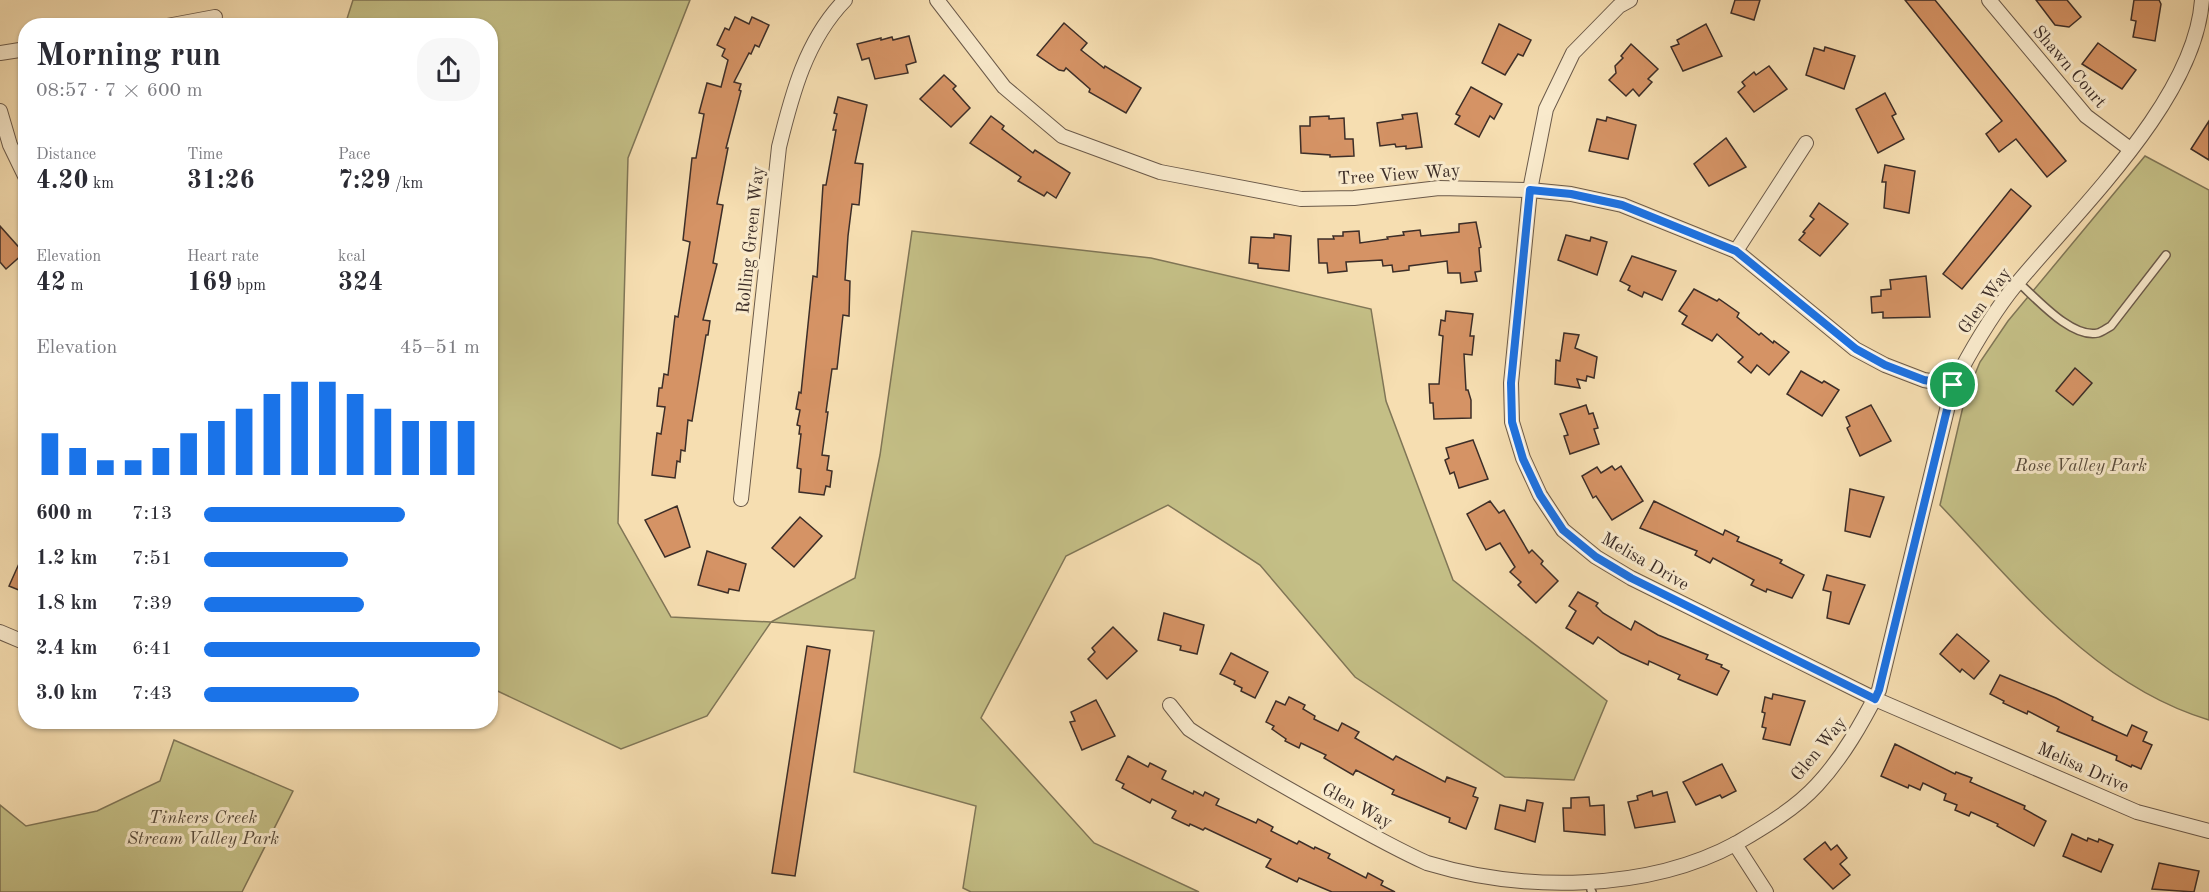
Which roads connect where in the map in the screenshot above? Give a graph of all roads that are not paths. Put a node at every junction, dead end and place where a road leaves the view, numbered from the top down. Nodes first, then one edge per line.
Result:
1 (845, 0) edge
2 (937, 0) edge
3 (1630, 0) edge
4 (1989, 0) edge
5 (2202, 0) edge
6 (18, 50) edge
7 (0, 53) edge
8 (0, 111) edge
9 (1806, 143) dead end
10 (2130, 149) junction
11 (18, 162) edge
12 (1530, 190) junction
13 (1736, 251) junction
14 (2166, 255) dead end
15 (2019, 283) junction
16 (1953, 385) junction
17 (741, 499) dead end
18 (0, 632) edge
19 (18, 640) edge
20 (1875, 699) junction
21 (1170, 705) dead end
22 (2209, 831) edge
23 (1735, 844) junction
24 (1592, 891) edge
25 (1766, 892) edge

1 - 17 street, Rolling Green Way
2 - 12 street, Tree View Way
3 - 12 street, Melisa Drive
4 - 10 street, Shawn Court
5 - 10 street, Glen Way
6 - 7 street
8 - 11 street
9 - 13 street
10 - 15 street, Glen Way
12 - 13 street, Tree View Way
12 - 20 street, Melisa Drive
13 - 16 street, Tree View Way
14 - 15 lane
15 - 16 street, Glen Way
16 - 20 street, Glen Way
18 - 19 street
20 - 22 street, Melisa Drive
20 - 23 street, Glen Way
21 - 24 street, Glen Way
23 - 24 street, Glen Way
23 - 25 street

